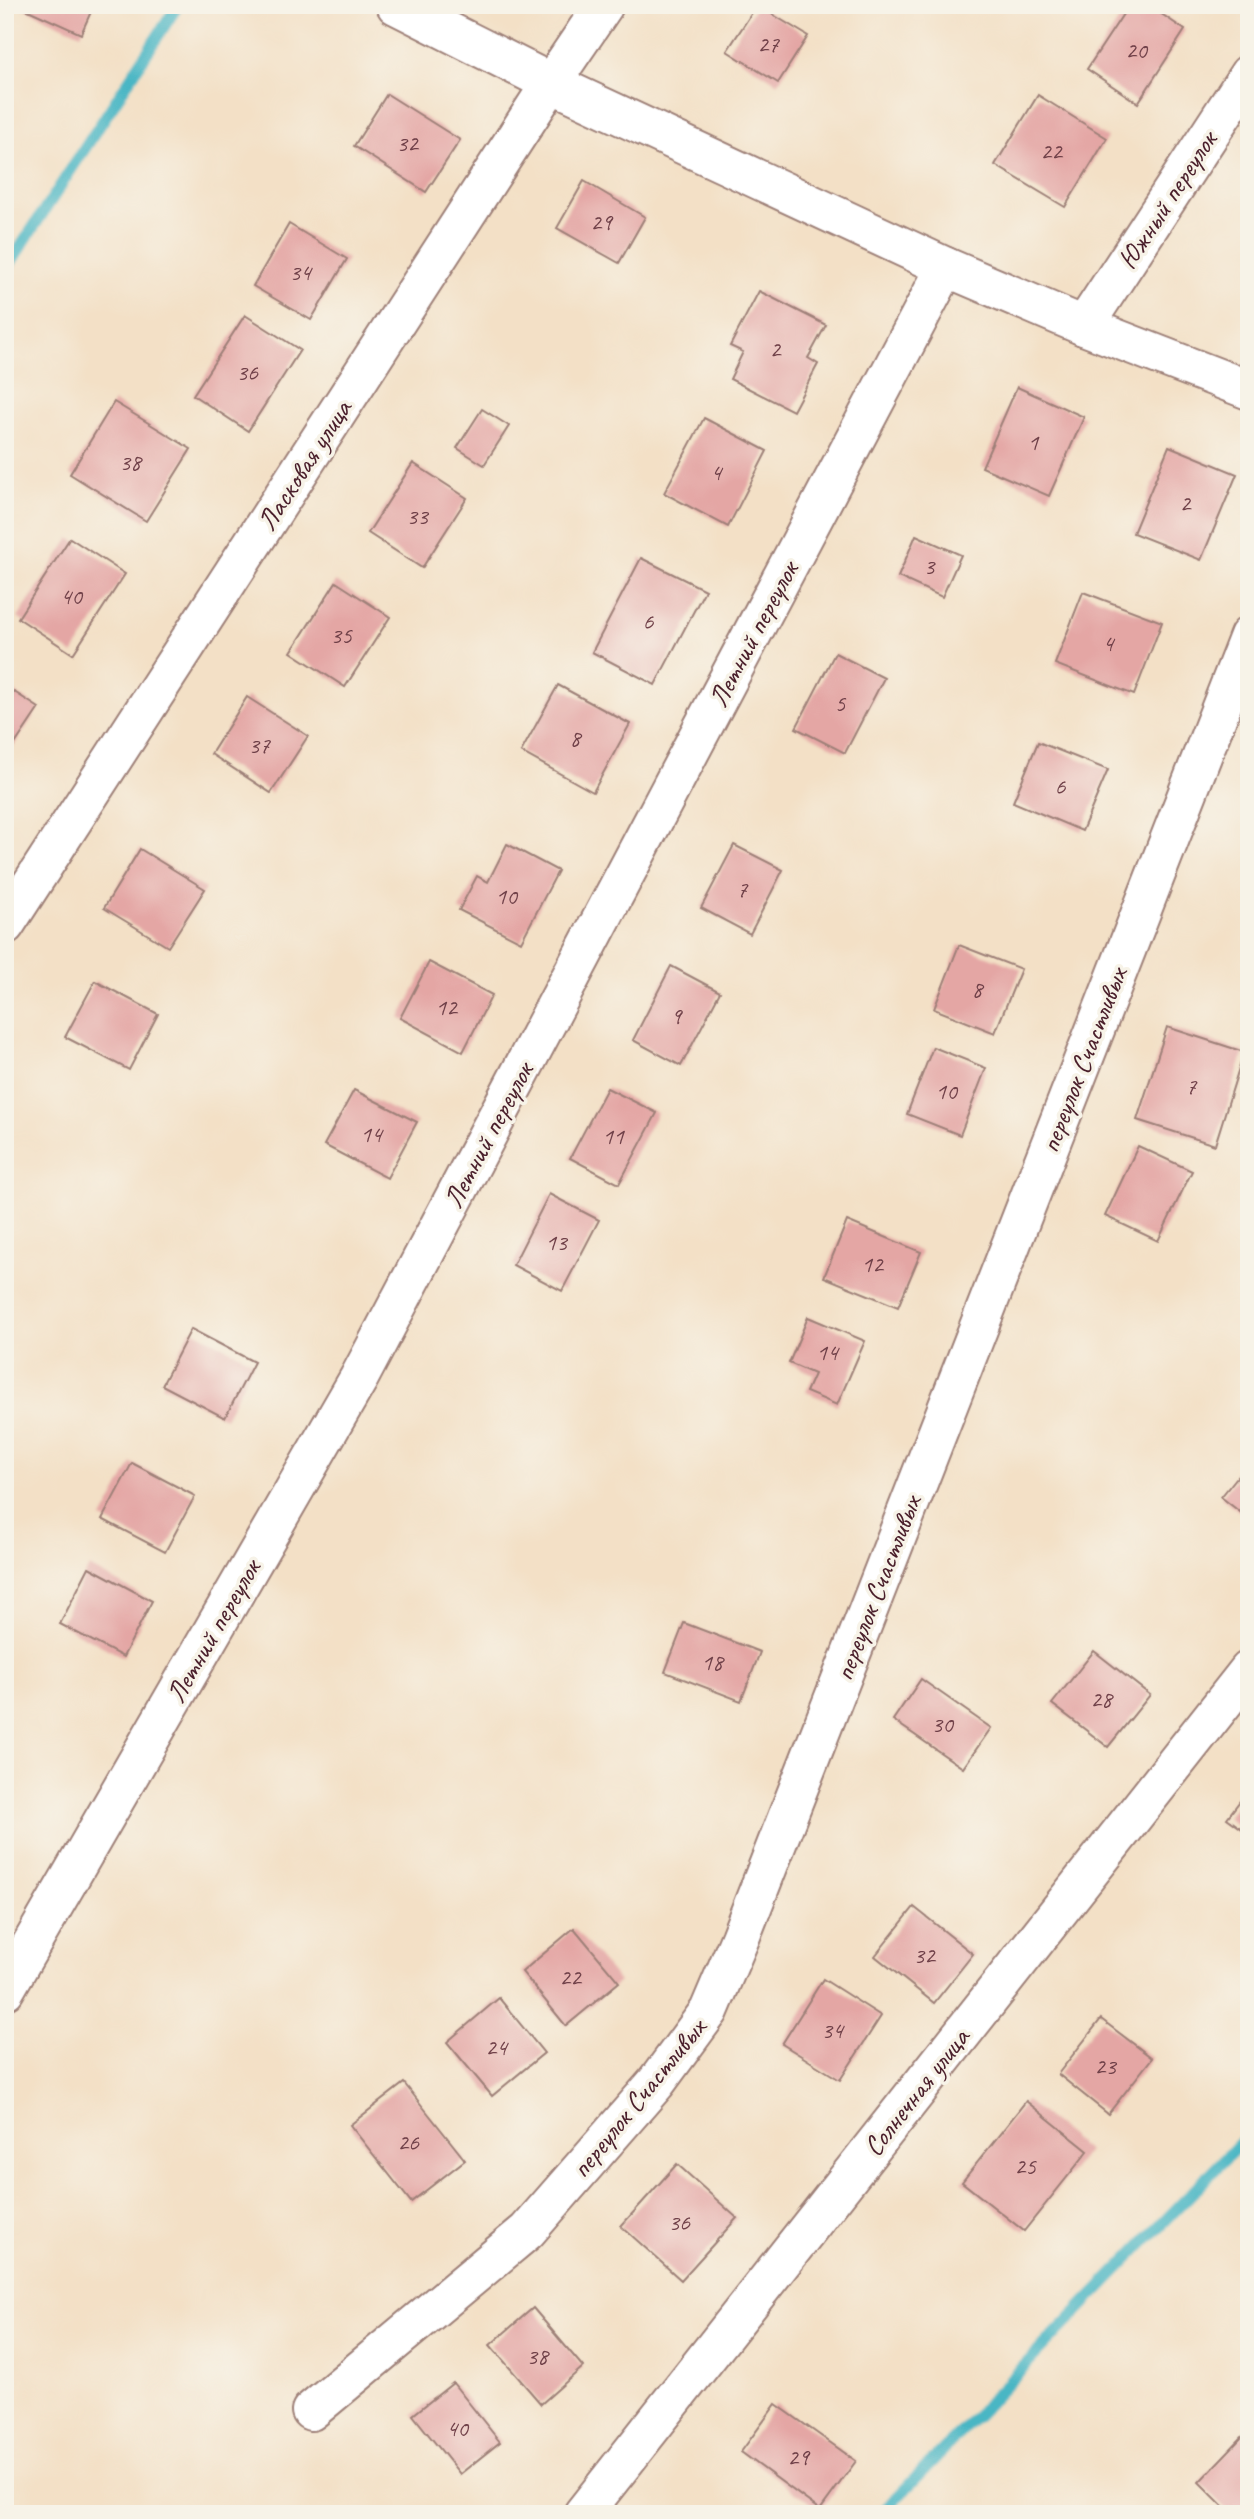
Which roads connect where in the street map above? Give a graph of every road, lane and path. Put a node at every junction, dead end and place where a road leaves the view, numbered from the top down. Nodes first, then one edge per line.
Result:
1 (396, 5) edge
2 (604, 5) edge
3 (1249, 74) edge
4 (551, 83) junction
5 (946, 267) junction
6 (1084, 327) junction
7 (1249, 390) edge
8 (1249, 636) edge
9 (5, 925) edge
10 (1249, 1670) edge
11 (5, 1990) edge
12 (312, 2411) dead end
13 (583, 2514) edge

1 - 4 street
2 - 4 street, Ласковая улица
3 - 6 street, Южный переулок
4 - 5 street
4 - 9 street, Ласковая улица
5 - 6 street
5 - 11 street, Летний переулок
6 - 7 street
8 - 12 street, переулок Счастливых
10 - 13 street, Солнечная улица

